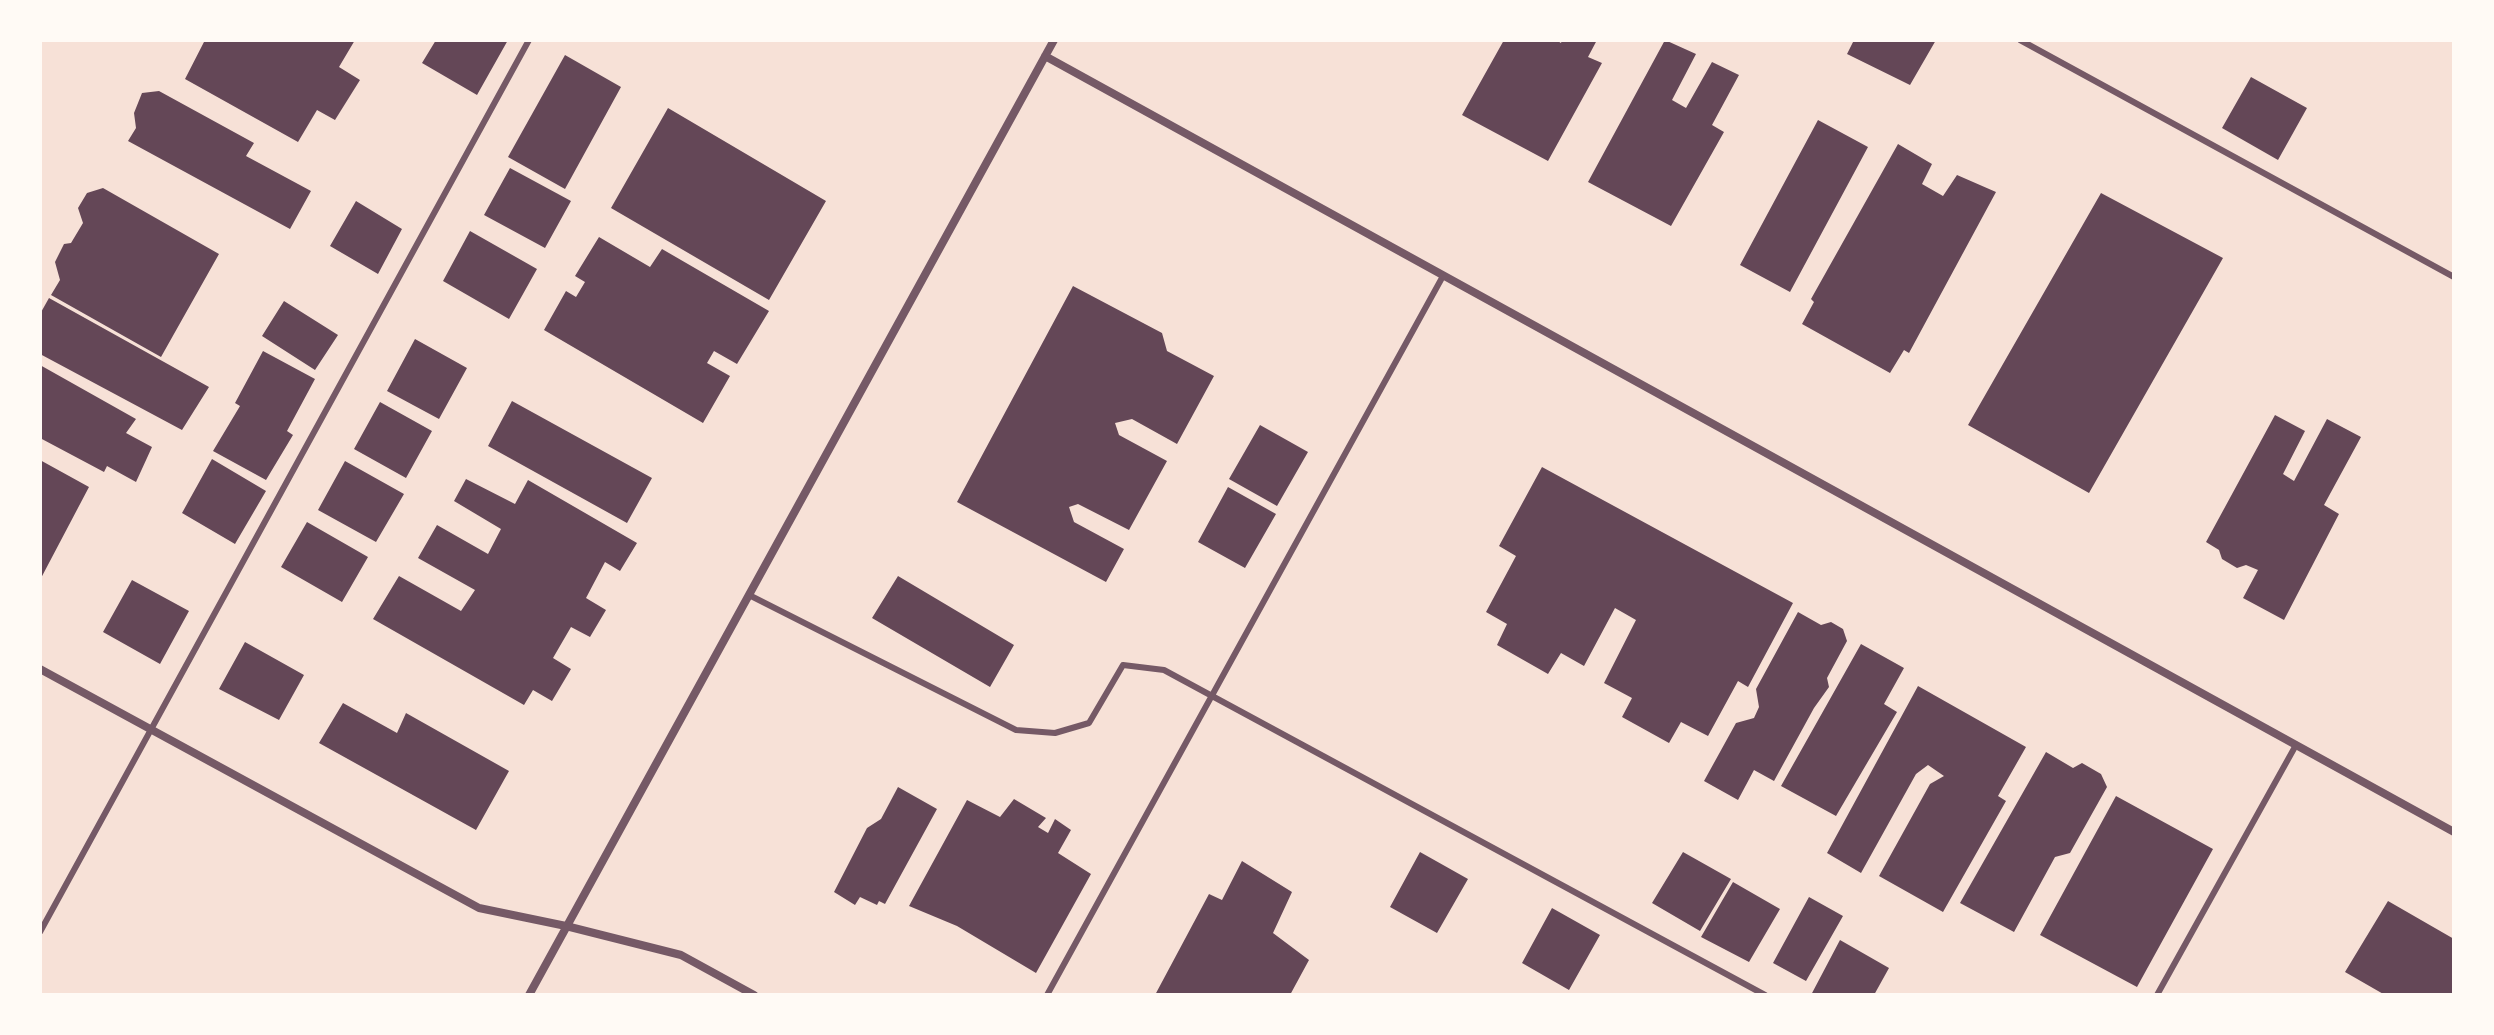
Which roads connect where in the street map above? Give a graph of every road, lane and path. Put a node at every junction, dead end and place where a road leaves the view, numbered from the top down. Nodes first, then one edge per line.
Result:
1 (529, 40) edge
2 (1054, 40) edge
3 (2020, 40) edge
4 (1045, 56) junction
5 (1443, 276) junction
6 (2454, 277) edge
7 (749, 595) junction
8 (40, 669) edge
9 (1211, 697) junction
10 (150, 729) junction
11 (2296, 745) junction
12 (2454, 832) edge
13 (566, 926) junction
14 (40, 932) edge
15 (529, 995) edge
16 (754, 995) edge
17 (1047, 995) edge
18 (1765, 995) edge
19 (2157, 995) edge

1 - 10 lane
2 - 4 street
3 - 6 lane
4 - 5 street
4 - 7 street
5 - 9 lane
5 - 11 street
7 - 9 lane
7 - 13 street
8 - 10 street
9 - 17 lane
9 - 18 lane
10 - 13 street
10 - 14 lane
11 - 12 street
11 - 19 lane
13 - 15 street
13 - 16 street

